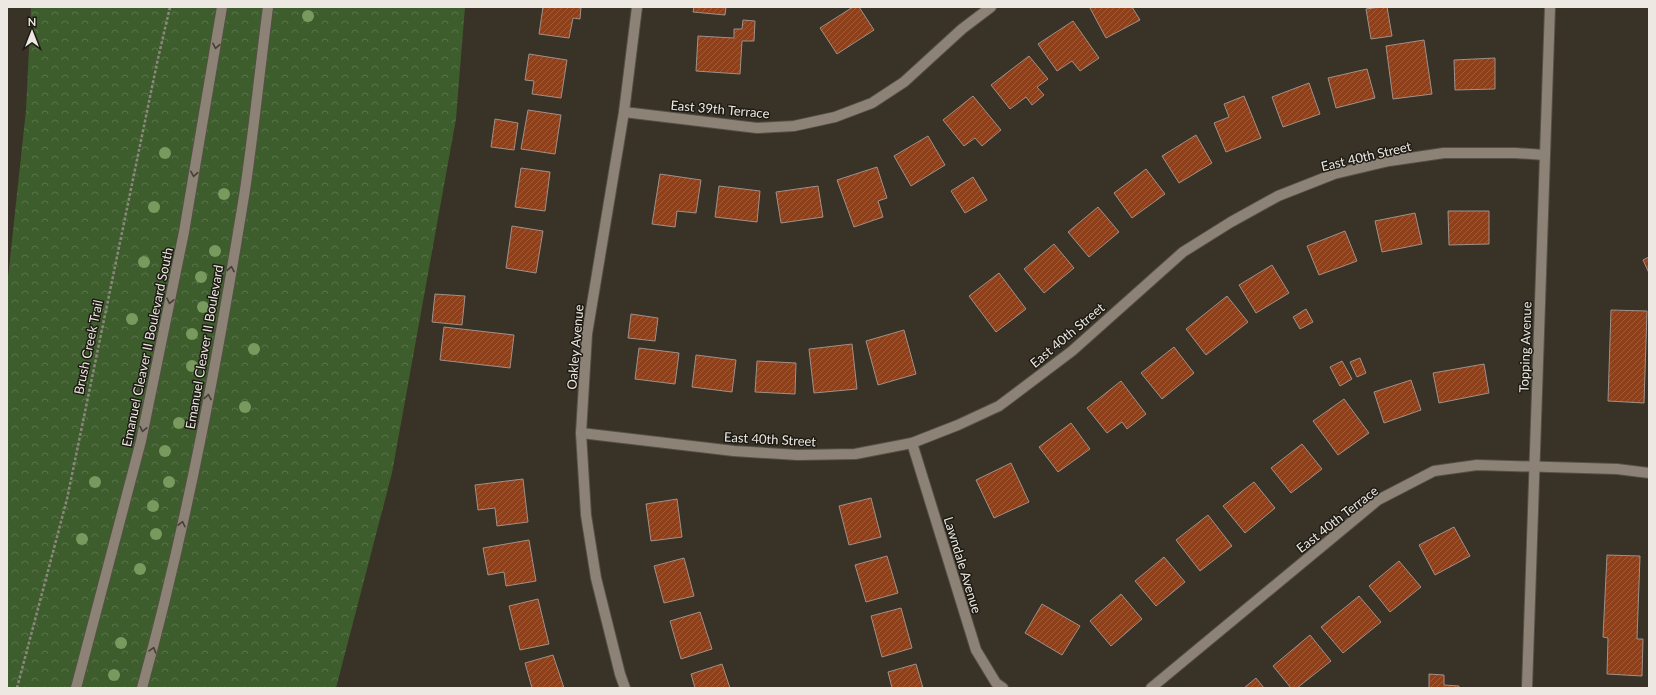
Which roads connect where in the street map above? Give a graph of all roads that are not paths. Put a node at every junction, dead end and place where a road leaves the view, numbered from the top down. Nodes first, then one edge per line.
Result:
1 (222, 7) edge
2 (268, 7) edge
3 (637, 7) edge
4 (991, 7) edge
5 (1550, 7) edge
6 (624, 112) junction
7 (1545, 155) junction
8 (581, 433) junction
9 (912, 442) junction
10 (1534, 466) junction
11 (1649, 473) edge
12 (76, 688) edge
13 (142, 688) edge
14 (625, 688) edge
15 (1003, 688) edge
16 (1151, 688) edge
17 (1527, 688) edge

1 -> 12 street, Emanuel Cleaver II Boulevard South
13 -> 2 street, Emanuel Cleaver II Boulevard
3 - 6 street, Oakley Avenue
4 - 6 street, East 39th Terrace
5 - 7 street, Topping Avenue
6 - 8 street, Oakley Avenue
7 - 9 street, East 40th Street
7 - 10 street, Topping Avenue
8 - 9 street, East 40th Street
8 - 14 street, Oakley Avenue
9 - 15 street, Lawndale Avenue
10 - 11 street, East 40th Terrace
10 - 16 street, East 40th Terrace
10 - 17 street, Topping Avenue

